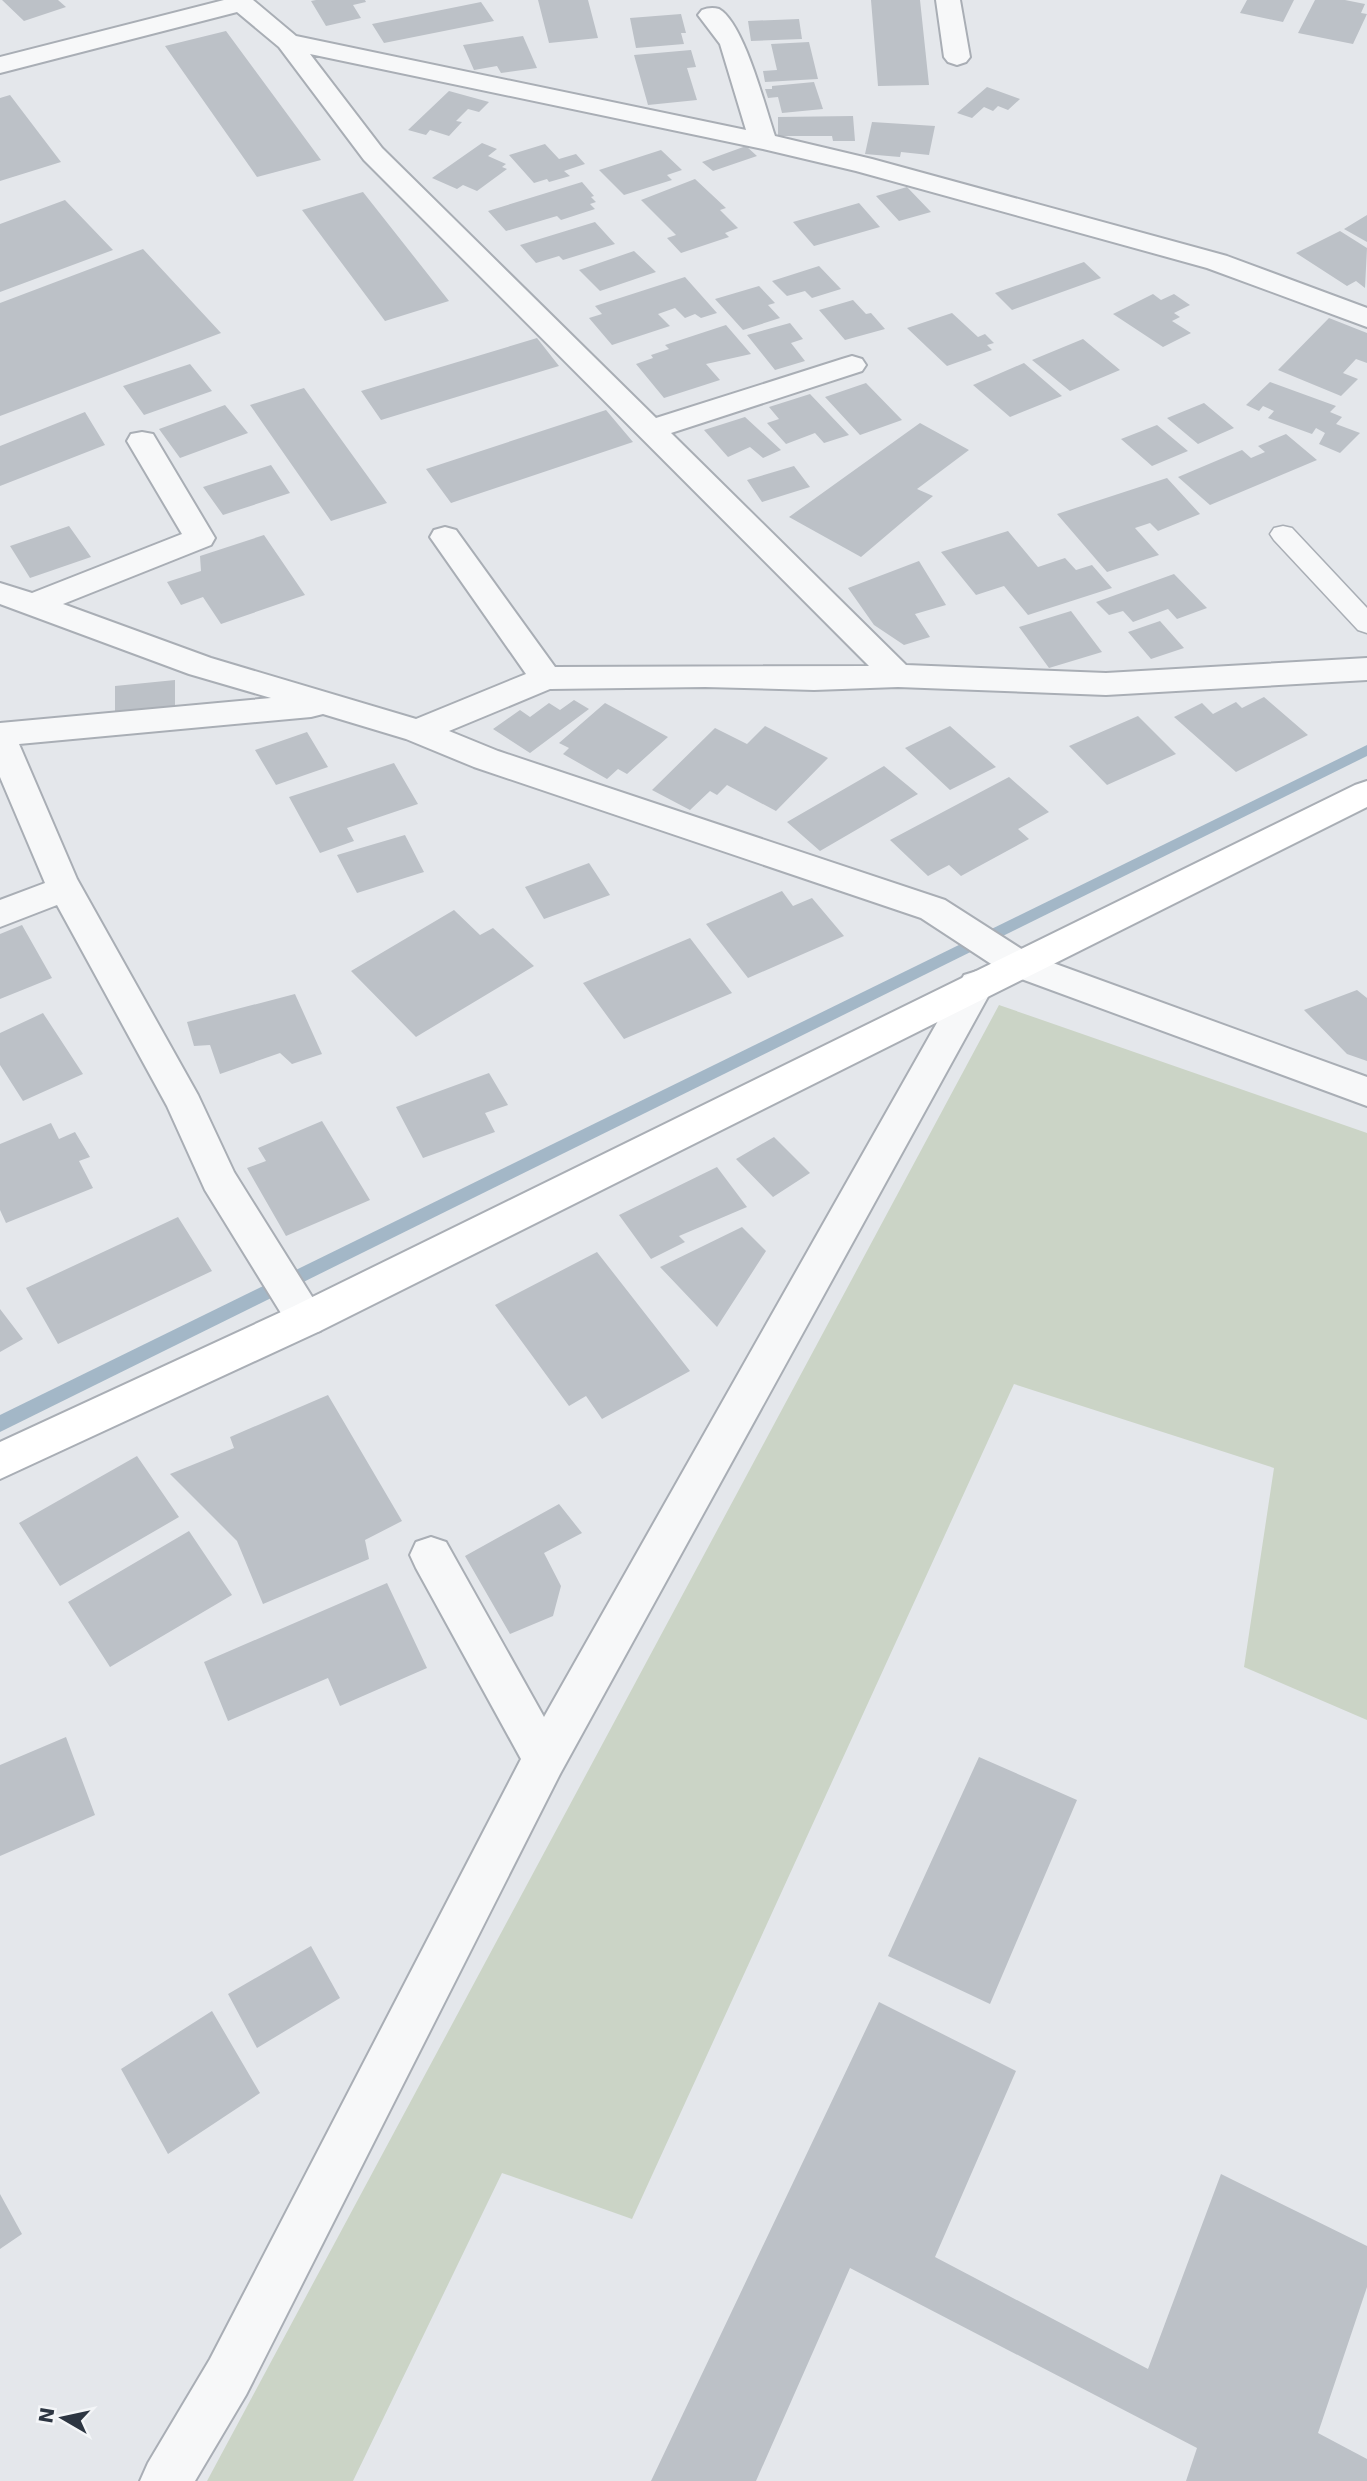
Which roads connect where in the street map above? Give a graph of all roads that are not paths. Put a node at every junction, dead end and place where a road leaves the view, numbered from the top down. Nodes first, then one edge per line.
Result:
1 (948, 0) edge
2 (240, 2) edge
3 (711, 15) dead end
4 (288, 42) junction
5 (957, 58) dead end
6 (0, 65) edge
7 (763, 141) junction
8 (1367, 318) edge
9 (852, 365) dead end
10 (650, 430) junction
11 (142, 442) dead end
12 (1283, 534) dead end
13 (445, 537) dead end
14 (0, 593) edge
15 (32, 605) junction
16 (1367, 624) edge
17 (1367, 669) edge
18 (898, 676) junction
19 (546, 678) junction
20 (334, 704) junction
21 (418, 731) junction
22 (0, 736) edge
23 (1367, 793) edge
24 (65, 888) junction
25 (0, 914) edge
26 (999, 967) junction
27 (1367, 1092) edge
28 (302, 1313) junction
29 (0, 1461) edge
30 (431, 1555) dead end
31 (544, 1759) junction
32 (166, 2481) edge

1 - 5 street
2 - 4 street
2 - 6 street
3 - 7 street
4 - 7 street
4 - 10 street
7 - 8 street
9 - 10 street
10 - 18 street
11 - 15 street
12 - 16 lane
13 - 19 street
14 - 15 street
15 - 20 street
17 - 18 street
18 - 19 street
19 - 21 street
20 - 21 street
20 - 22 street
21 - 26 street
22 - 24 street
23 - 26 street
24 - 25 street
24 - 28 street
26 - 27 street
26 - 28 street
26 - 31 street
28 - 29 street
30 - 31 street
31 - 32 street

